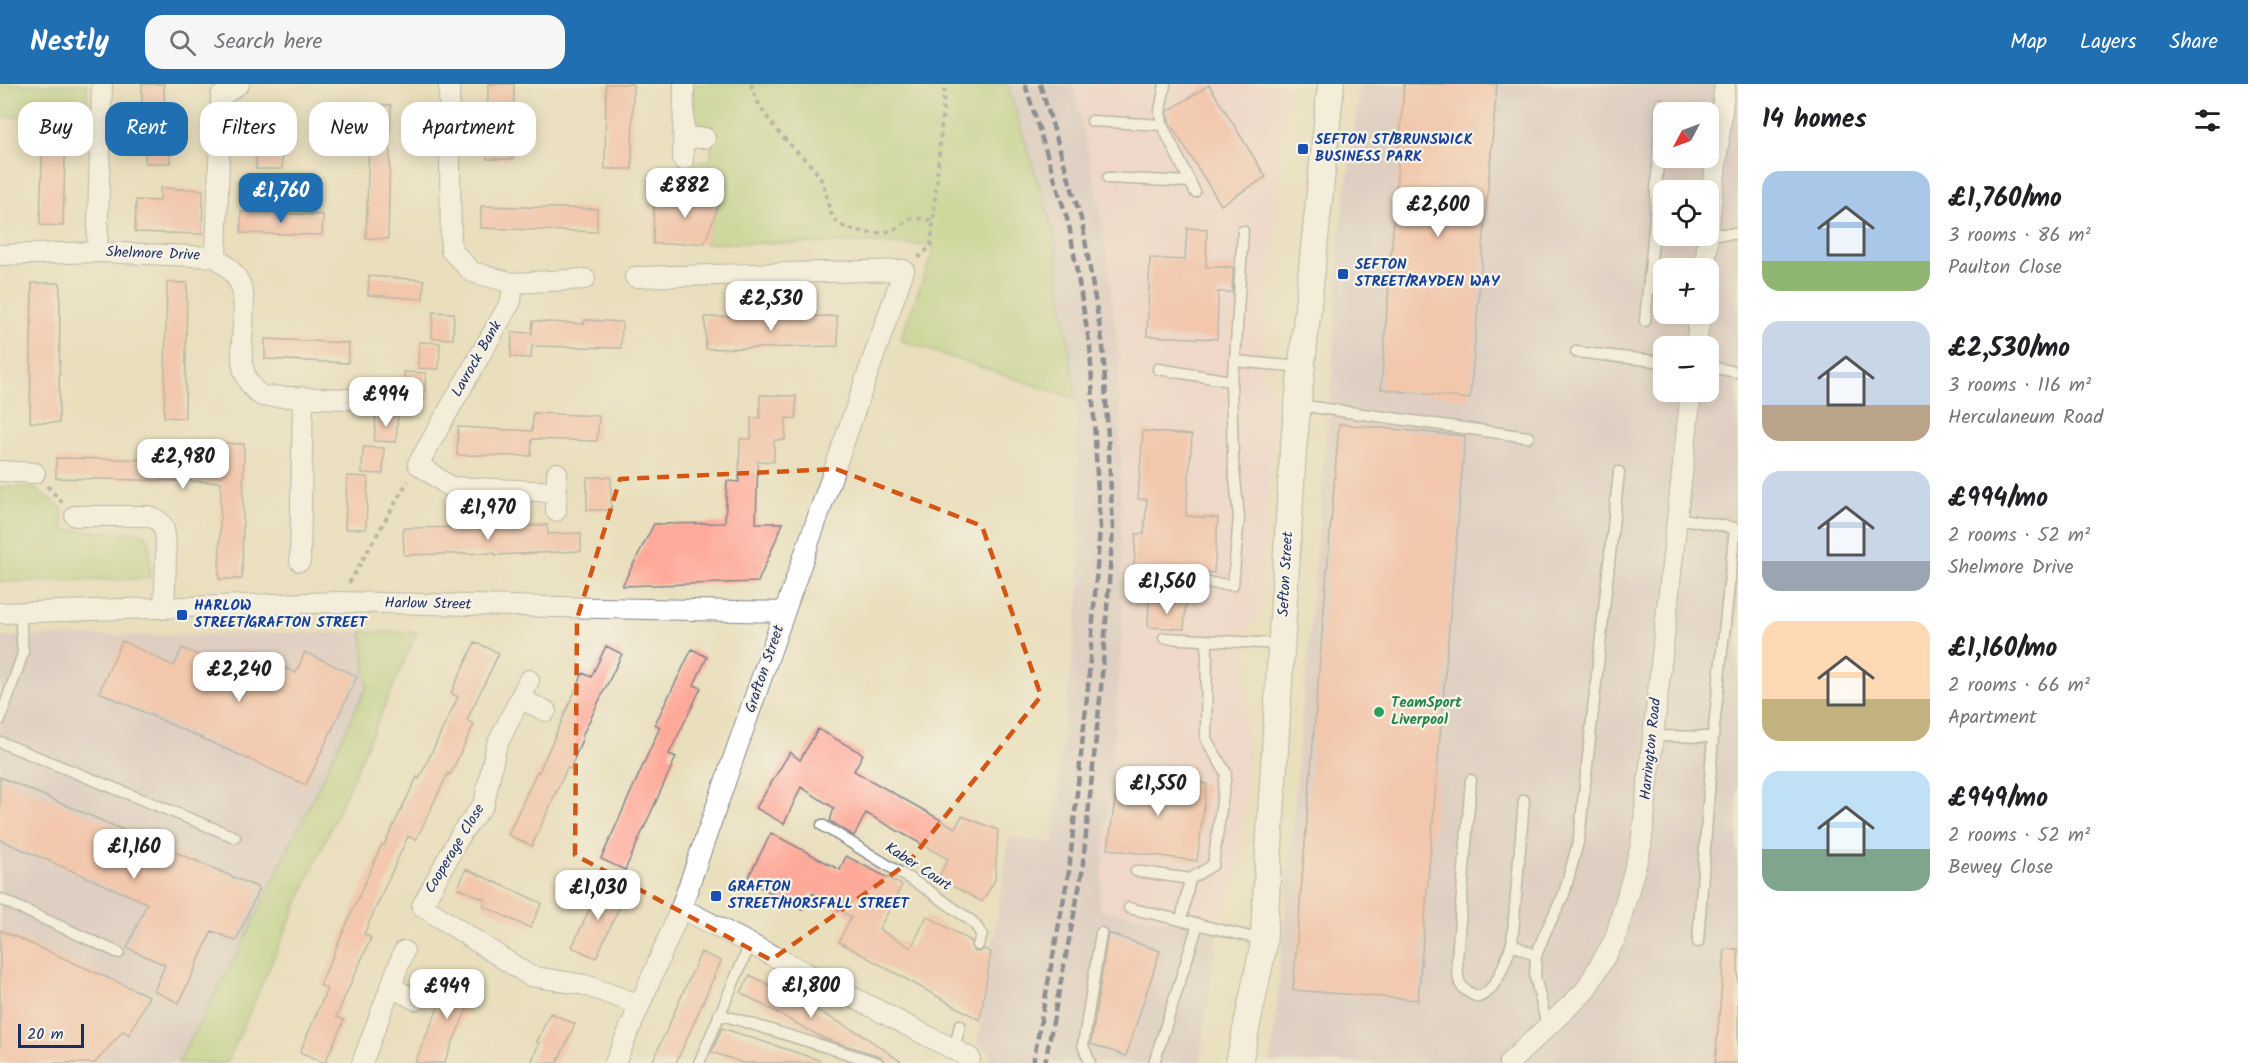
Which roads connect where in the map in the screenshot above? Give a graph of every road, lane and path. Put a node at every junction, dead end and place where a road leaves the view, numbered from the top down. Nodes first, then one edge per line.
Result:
1 (102, 84) edge
2 (239, 84) edge
3 (449, 84) edge
4 (684, 84) edge
5 (751, 84) edge
6 (945, 84) edge
7 (1160, 84) edge
8 (1164, 84) edge
9 (1331, 84) edge
10 (1725, 84) edge
11 (1092, 121) dead end
12 (1162, 125) junction
13 (684, 138) junction
14 (705, 138) dead end
15 (683, 160) dead end
16 (1108, 178) dead end
17 (1714, 180) edge
18 (933, 220) junction
19 (1243, 231) dead end
20 (1719, 234) edge
21 (1738, 234) edge
22 (1657, 246) edge
23 (97, 252) junction
24 (0, 255) edge
25 (216, 256) junction
26 (904, 270) junction
27 (635, 277) dead end
28 (585, 279) dead end
29 (513, 283) junction
30 (1645, 321) dead end
31 (1576, 352) dead end
32 (1235, 361) junction
33 (1653, 361) edge
34 (1302, 367) junction
35 (1158, 369) dead end
36 (1719, 369) edge
37 (1738, 372) edge
38 (1231, 381) junction
39 (303, 397) junction
40 (375, 400) dead end
41 (1690, 402) edge
42 (1298, 405) junction
43 (1528, 437) dead end
44 (417, 465) junction
45 (0, 471) edge
46 (1619, 472) dead end
47 (34, 473) joint
48 (557, 492) dead end
49 (75, 516) joint
50 (1677, 518) junction
51 (300, 561) dead end
52 (1153, 578) dead end
53 (338, 602) junction
54 (164, 609) junction
55 (784, 612) junction
56 (10, 613) edge
57 (1164, 638) dead end
58 (1207, 640) junction
59 (1281, 644) junction
60 (529, 680) dead end
61 (520, 699) junction
62 (546, 711) dead end
63 (0, 720) edge
64 (1652, 736) junction
65 (1713, 737) junction
66 (0, 742) edge
67 (1471, 780) dead end
68 (1524, 800) dead end
69 (822, 825) dead end
70 (236, 837) dead end
71 (1136, 871) dead end
72 (1190, 879) junction
73 (0, 899) edge
74 (681, 908) junction
75 (1129, 908) dead end
76 (1181, 920) junction
77 (1198, 924) junction
78 (1101, 933) dead end
79 (1263, 940) junction
80 (1698, 942) dead end
81 (750, 944) junction
82 (1512, 944) junction
83 (978, 945) dead end
84 (404, 951) dead end
85 (119, 953) dead end
86 (1536, 956) junction
87 (391, 987) junction
88 (416, 1000) dead end
89 (640, 1005) junction
90 (719, 1014) junction
91 (960, 1026) dead end
92 (1547, 1026) junction
93 (964, 1057) edge
94 (362, 1063) edge
95 (615, 1063) edge
96 (699, 1063) edge
97 (878, 1063) edge
98 (1090, 1063) edge
99 (1154, 1063) edge
100 (1239, 1063) edge
101 (1509, 1063) edge

1 - 23 street
2 - 25 street
3 - 29 street
4 - 13 street
5 - 18 path
6 - 18 path
7 - 8 lane
8 - 12 lane
9 - 34 street, Sefton Street
10 - 17 street
11 - 12 lane
12 - 16 lane
13 - 14 street
13 - 15 street
18 - 26 path
19 - 32 lane
20 - 21 lane
22 - 30 lane
23 - 24 street, Shelmore Drive
23 - 25 street, Shelmore Drive
25 - 39 street, Shelmore Drive
26 - 27 street
26 - 55 street, Grafton Street
28 - 29 street
29 - 44 street, Lavrock Bank
31 - 33 lane
32 - 34 lane
32 - 38 lane
34 - 42 street, Sefton Street
35 - 38 lane
36 - 37 lane
38 - 52 lane
39 - 40 street, Shelmore Drive
39 - 51 street
41 - 50 street, Harrington Road
42 - 43 lane
42 - 59 street, Sefton Street
44 - 48 street
44 - 53 path
45 - 47 street
46 - 86 lane
47 - 49 path
49 - 54 street
50 - 64 street, Harrington Road
50 - 65 lane
53 - 54 street, Harlow Street
53 - 55 street, Harlow Street
54 - 56 street, Harlow Street
55 - 74 street, Grafton Street
56 - 63 lane
57 - 58 lane
58 - 59 lane
58 - 72 lane
59 - 79 street, Sefton Street
60 - 61 street, Cooperage Close
61 - 62 street
61 - 89 street, Cooperage Close
64 - 65 lane
64 - 92 street, Harrington Road
65 - 80 lane
66 - 70 lane
67 - 82 lane
68 - 82 lane
69 - 83 lane, Kaber Court
71 - 72 lane
72 - 76 lane
73 - 85 lane
74 - 81 street
74 - 89 street, Grafton Street
75 - 76 lane
76 - 77 lane
77 - 79 lane
77 - 99 lane
78 - 98 lane
79 - 100 street, Sefton Street
81 - 90 lane
81 - 93 street
82 - 86 lane
84 - 87 street
86 - 92 lane
87 - 88 street
87 - 94 street
89 - 95 street, Grafton Street
90 - 96 lane
90 - 97 lane
91 - 93 lane
92 - 101 street, Harrington Road

